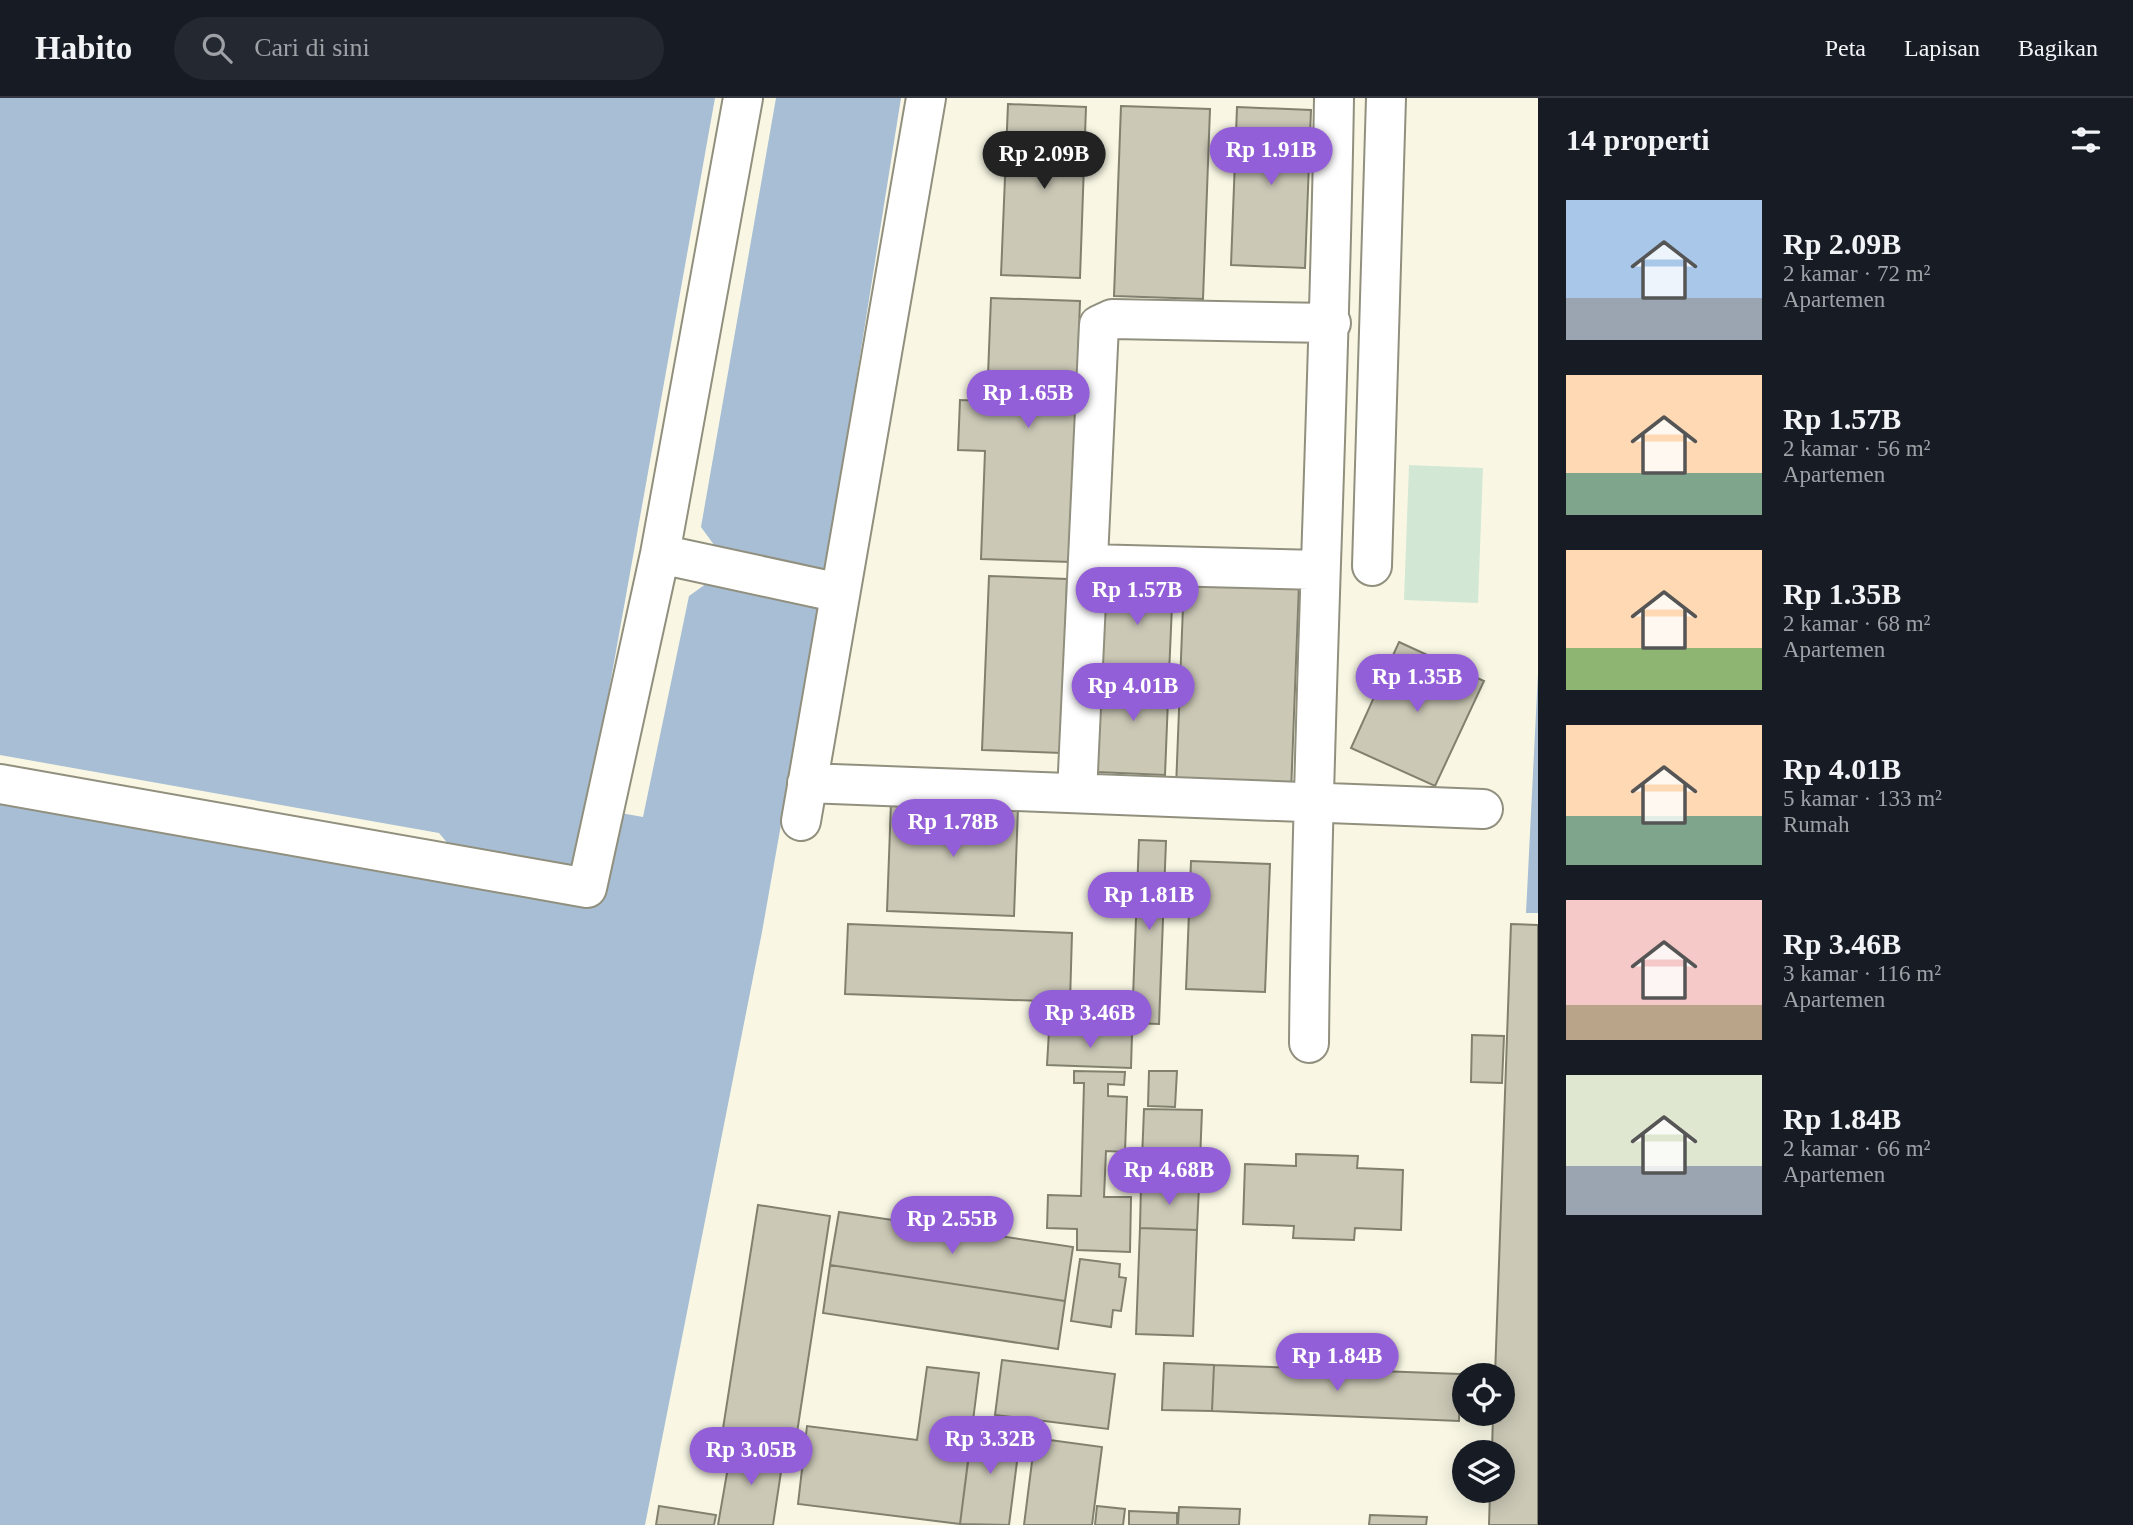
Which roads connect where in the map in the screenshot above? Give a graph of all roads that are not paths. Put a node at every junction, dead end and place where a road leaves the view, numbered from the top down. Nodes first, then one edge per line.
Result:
1 (743, 98) edge
2 (926, 98) edge
3 (1334, 98) edge
4 (1387, 98) edge
5 (1331, 323) junction
6 (660, 554) junction
7 (1088, 564) junction
8 (1372, 566) dead end
9 (1319, 570) junction
10 (840, 593) junction
11 (807, 783) junction
12 (0, 784) edge
13 (1077, 793) junction
14 (1311, 803) junction
15 (1483, 809) dead end
16 (801, 821) dead end
17 (1309, 1043) dead end

1 - 6 lane
2 - 10 lane
3 - 5 lane
4 - 8 lane
5 - 7 lane
5 - 9 lane
6 - 10 lane
6 - 12 lane
7 - 9 lane
7 - 13 lane
9 - 14 lane
10 - 11 lane
11 - 13 lane
11 - 16 lane
13 - 14 lane
14 - 15 lane
14 - 17 lane

